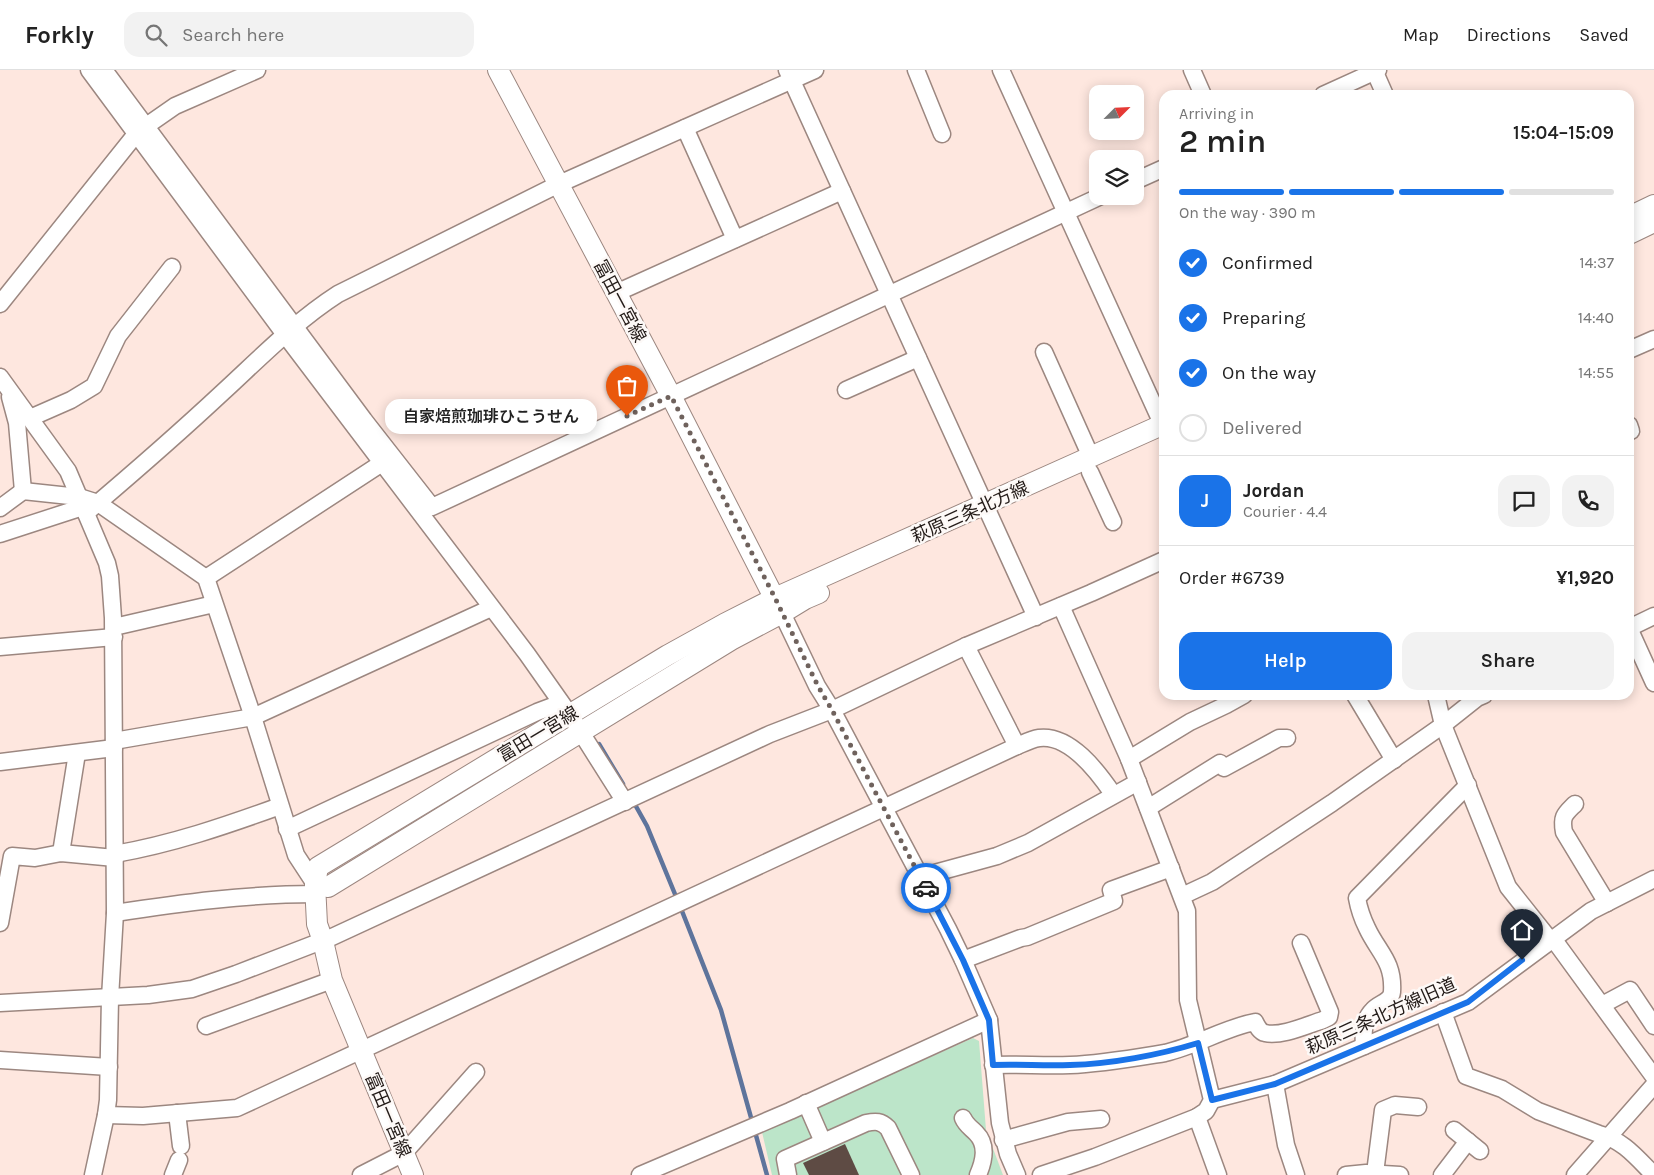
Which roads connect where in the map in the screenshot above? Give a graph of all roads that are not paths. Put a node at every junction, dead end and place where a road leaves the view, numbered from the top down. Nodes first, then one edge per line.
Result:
1 (89, 70) edge
2 (104, 70) edge
3 (257, 70) edge
4 (498, 70) edge
5 (815, 70) edge
6 (916, 70) edge
7 (1001, 70) edge
8 (1192, 70) edge
9 (1376, 71) edge
10 (790, 75) edge
11 (1201, 90) edge
12 (1334, 90) edge
13 (1383, 90) edge
14 (685, 128) junction
15 (141, 132) junction
16 (942, 134) dead end
17 (1159, 170) edge
18 (1144, 177) edge
19 (559, 184) junction
20 (842, 190) junction
21 (1089, 201) edge
22 (1654, 205) edge
23 (1065, 212) junction
24 (1634, 215) edge
25 (1654, 222) edge
26 (1634, 232) edge
27 (735, 239) junction
28 (172, 267) dead end
29 (616, 293) junction
30 (890, 295) junction
31 (0, 304) edge
32 (291, 331) junction
33 (1654, 339) edge
34 (1634, 348) edge
35 (1044, 352) dead end
36 (918, 358) junction
37 (0, 378) edge
38 (846, 390) dead end
39 (671, 396) junction
40 (30, 418) junction
41 (1159, 418) edge
42 (1159, 431) edge
43 (382, 463) junction
44 (1091, 464) junction
45 (23, 491) junction
46 (87, 505) junction
47 (0, 508) edge
48 (988, 511) junction
49 (1112, 522) dead end
50 (0, 534) edge
51 (1159, 562) edge
52 (206, 578) junction
53 (214, 604) junction
54 (779, 606) junction
55 (1061, 606) junction
56 (491, 608) junction
57 (1654, 616) edge
58 (1036, 617) junction
59 (1634, 626) edge
60 (114, 632) junction
61 (1634, 639) edge
62 (966, 646) junction
63 (0, 647) edge
64 (1654, 683) edge
65 (1235, 700) edge
66 (1358, 700) edge
67 (1437, 700) edge
68 (1474, 700) edge
69 (566, 709) junction
70 (832, 710) junction
71 (253, 717) junction
72 (1443, 725) junction
73 (580, 732) junction
74 (1287, 738) dead end
75 (114, 745) junction
76 (1018, 746) junction
77 (77, 752) junction
78 (1129, 759) junction
79 (1394, 760) junction
80 (0, 762) edge
81 (1138, 782) junction
82 (1468, 785) junction
83 (1113, 794) junction
84 (629, 800) junction
85 (1575, 804) dead end
86 (280, 806) junction
87 (884, 808) junction
88 (1148, 808) junction
89 (287, 829) junction
90 (61, 853) junction
91 (115, 856) junction
92 (1171, 868) junction
93 (920, 877) junction
94 (1654, 879) edge
95 (3, 881) edge
96 (316, 889) junction
97 (1182, 896) junction
98 (1607, 903) junction
99 (115, 913) junction
100 (0, 922) edge
101 (1550, 940) junction
102 (323, 941) junction
103 (1300, 943) dead end
104 (963, 960) junction
105 (332, 980) junction
106 (110, 998) junction
107 (0, 1003) edge
108 (1602, 1005) junction
109 (1443, 1012) junction
110 (989, 1020) junction
111 (206, 1026) dead end
112 (1654, 1026) edge
113 (1198, 1043) junction
114 (1364, 1046) junction
115 (361, 1051) junction
116 (0, 1060) edge
117 (993, 1065) junction
118 (110, 1067) junction
119 (476, 1072) dead end
120 (1654, 1077) edge
121 (1275, 1084) junction
122 (1654, 1085) edge
123 (1212, 1100) junction
124 (806, 1103) junction
125 (1418, 1107) dead end
126 (177, 1113) junction
127 (106, 1116) junction
128 (1197, 1117) junction
129 (963, 1118) dead end
130 (1102, 1119) dead end
131 (1454, 1130) dead end
132 (1609, 1136) junction
133 (1003, 1140) junction
134 (823, 1142) junction
135 (404, 1153) junction
136 (1086, 1168) edge
137 (1375, 1173) junction
138 (93, 1175) edge
139 (173, 1175) edge
140 (361, 1175) edge
141 (413, 1175) edge
142 (640, 1175) edge
143 (788, 1175) edge
144 (910, 1175) edge
145 (978, 1175) edge
146 (1017, 1175) edge
147 (1041, 1175) edge
148 (1218, 1175) edge
149 (1296, 1175) edge
150 (1346, 1175) edge
151 (1400, 1175) edge
152 (1442, 1175) edge
153 (1575, 1175) edge
154 (1654, 1175) edge

1 - 15 street
2 - 15 street
3 - 15 street
4 - 19 main road, 冨田一宮線
5 - 10 street
6 - 16 street
7 - 23 street
8 - 11 street
9 - 12 street
9 - 13 street
10 - 14 street
10 - 20 street
14 - 19 street
14 - 27 street
15 - 31 street
15 - 32 street
17 - 18 street
19 - 29 main road, 冨田一宮線
19 - 32 street
20 - 27 street
20 - 30 street
21 - 23 street
22 - 24 main road
23 - 30 street
23 - 41 street
25 - 26 main road
27 - 29 street
28 - 40 street
29 - 39 main road, 冨田一宮線
30 - 36 street
30 - 39 street
32 - 39 street
32 - 43 street
32 - 46 street
33 - 34 street
35 - 44 street
36 - 38 street
36 - 48 street
37 - 40 street
37 - 45 street
39 - 54 main road, 冨田一宮線
40 - 46 street
42 - 44 main road, 萩原三条北方線
43 - 52 street
43 - 56 street
44 - 48 main road, 萩原三条北方線
44 - 49 street
45 - 46 street
45 - 47 street
46 - 50 street
46 - 52 street
46 - 60 street
48 - 54 main road, 萩原三条北方線
48 - 58 street
51 - 55 street
52 - 53 street
53 - 60 street
53 - 71 street
54 - 69 main road, 富田一宮線
54 - 70 street
54 - 73 main road, 富田一宮線
55 - 58 street
55 - 78 street
56 - 69 street
56 - 71 street
57 - 59 street
58 - 62 street
60 - 63 street
60 - 75 street
61 - 64 street
62 - 70 street
62 - 76 street
65 - 78 street
66 - 79 street
67 - 72 street
68 - 72 street
69 - 73 street
69 - 89 street
69 - 96 main road, 富田一宮線
70 - 84 street
70 - 87 street
71 - 75 street
71 - 86 street
72 - 79 street
72 - 82 street
73 - 84 street
73 - 96 main road, 富田一宮線
74 - 88 street
75 - 77 street
75 - 91 street
76 - 83 street
76 - 87 street
77 - 80 street
77 - 90 street
78 - 81 street
79 - 97 street
81 - 83 street
81 - 88 street
82 - 101 street
82 - 114 street
83 - 93 street
84 - 102 street
85 - 98 street
86 - 89 street
86 - 91 street
87 - 93 street
87 - 115 street
88 - 92 street
89 - 96 street
90 - 91 street
90 - 95 street
91 - 99 street
92 - 97 street
92 - 104 street
93 - 104 street
94 - 98 street, 萩原三条北方線旧道
95 - 100 street
96 - 99 street
96 - 102 main road, 富田一宮線
97 - 113 street
98 - 101 street, 萩原三条北方線旧道
99 - 106 street
101 - 108 street
101 - 109 street, 萩原三条北方線旧道
102 - 105 main road, 富田一宮線
102 - 106 street
103 - 113 street
104 - 110 street
105 - 111 street
105 - 115 main road, 富田一宮線
106 - 107 street
106 - 118 street
108 - 112 street
108 - 120 street
109 - 114 street, 萩原三条北方線旧道
109 - 132 street
110 - 117 street
110 - 124 street
113 - 117 street
113 - 123 street
114 - 121 street, 萩原三条北方線旧道
115 - 126 street
115 - 135 main road, 富田一宮線
116 - 118 street
117 - 133 street
118 - 127 street
119 - 135 street
121 - 123 street, 萩原三条北方線旧道
121 - 149 street
122 - 132 street
123 - 128 street
124 - 134 street
124 - 142 street
125 - 137 street
126 - 127 street
126 - 139 street
127 - 138 street
128 - 136 street
128 - 148 street
129 - 145 street
130 - 133 street
131 - 152 street
132 - 153 street
132 - 154 street
133 - 146 street
134 - 143 street
134 - 144 street
135 - 140 street
135 - 141 main road, 富田一宮線
136 - 147 street
137 - 150 street
137 - 151 street

